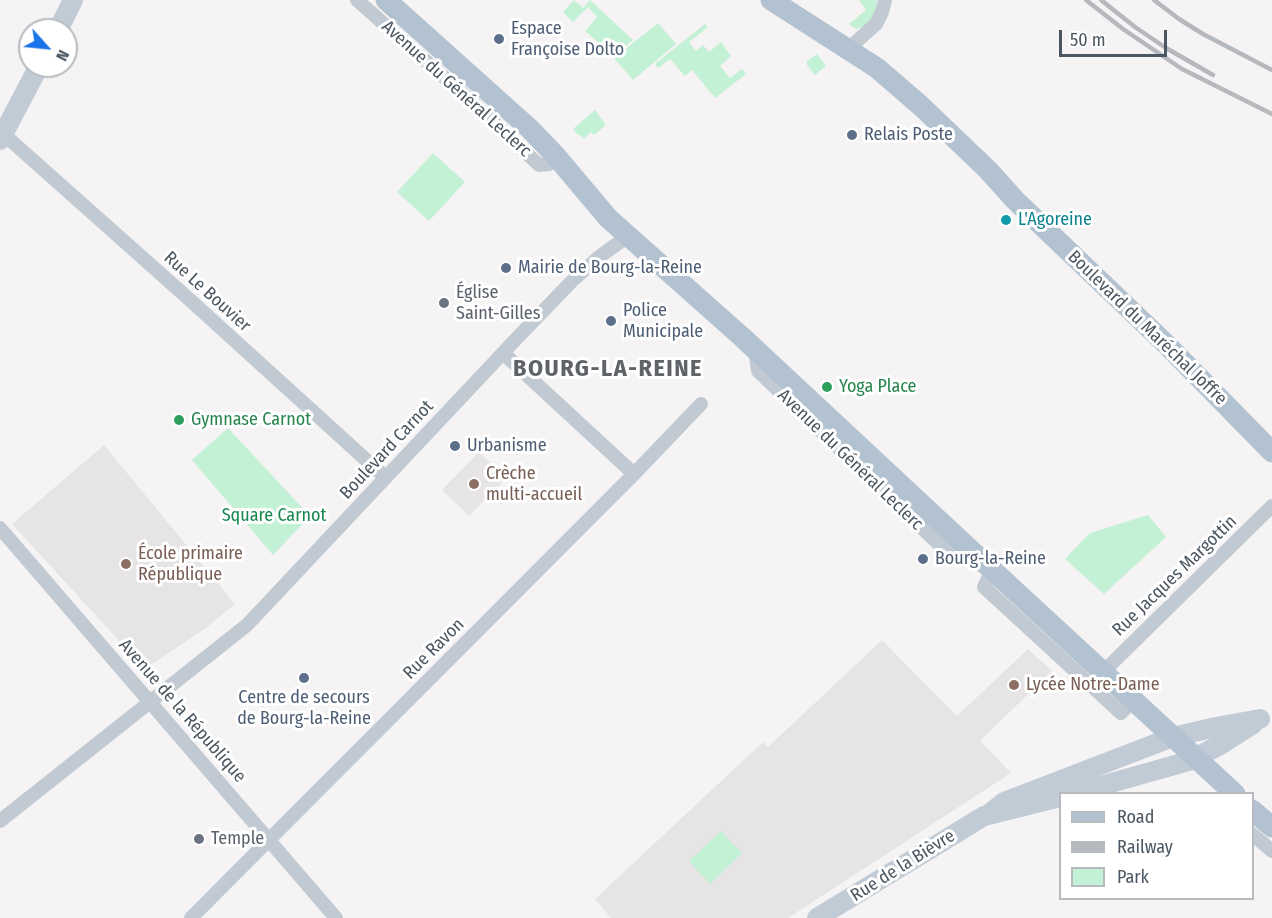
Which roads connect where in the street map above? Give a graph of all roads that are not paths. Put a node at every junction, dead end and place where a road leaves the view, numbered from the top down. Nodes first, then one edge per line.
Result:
1 (73, 0) edge
2 (357, 0) edge
3 (386, 0) edge
4 (771, 0) edge
5 (885, 0) edge
6 (64, 18) edge
7 (848, 49) junction
8 (32, 78) edge
9 (1, 135) edge
10 (557, 157) junction
11 (628, 236) junction
12 (503, 353) junction
13 (701, 404) dead end
14 (1272, 452) edge
15 (634, 474) junction
16 (385, 477) junction
17 (1272, 506) edge
18 (0, 528) edge
19 (992, 570) junction
20 (1103, 672) junction
21 (1133, 700) junction
22 (150, 702) junction
23 (1266, 716) edge
24 (1173, 737) junction
25 (1197, 758) junction
26 (1079, 792) edge
27 (1233, 792) edge
28 (1059, 796) edge
29 (1254, 812) edge
30 (989, 814) junction
31 (0, 821) edge
32 (1272, 827) edge
33 (1254, 836) edge
34 (269, 841) junction
35 (1272, 851) edge
36 (191, 918) edge
37 (336, 918) edge
38 (817, 918) edge

1 - 6 main road
2 - 10 street, Avenue du Général Leclerc
3 - 10 main road, Avenue du Général Leclerc
4 - 7 main road, Boulevard du Maréchal Joffre
5 - 7 street
7 - 14 main road, Boulevard du Maréchal Joffre
8 - 9 main road
9 - 16 street, Rue Le Bouvier
10 - 11 main road, Avenue du Général Leclerc
11 - 12 street, Boulevard Carnot
11 - 19 main road, Avenue du Général Leclerc
12 - 15 street
12 - 16 street, Boulevard Carnot
13 - 15 street, Rue Ravon
15 - 34 street, Rue Ravon
16 - 22 street, Boulevard Carnot
17 - 20 street, Rue Jacques Margottin
18 - 22 street, Avenue de la République
19 - 20 main road, Avenue du Général Leclerc
19 - 21 street
20 - 21 main road, Avenue du Général Leclerc
21 - 24 main road, Avenue du Général Leclerc
22 - 31 street, Boulevard Carnot
22 - 34 street, Avenue de la République
23 - 24 main road, Rue de la Bièvre
23 - 25 main road
24 - 25 main road, Avenue du Général Leclerc
24 - 30 main road, Rue de la Bièvre
25 - 26 main road
25 - 27 main road, Avenue du Général Leclerc
28 - 30 main road, Rue de la Bièvre
29 - 32 main road
30 - 38 main road, Rue de la Bièvre
33 - 35 street
34 - 36 street, Rue Ravon
34 - 37 street, Avenue de la République

